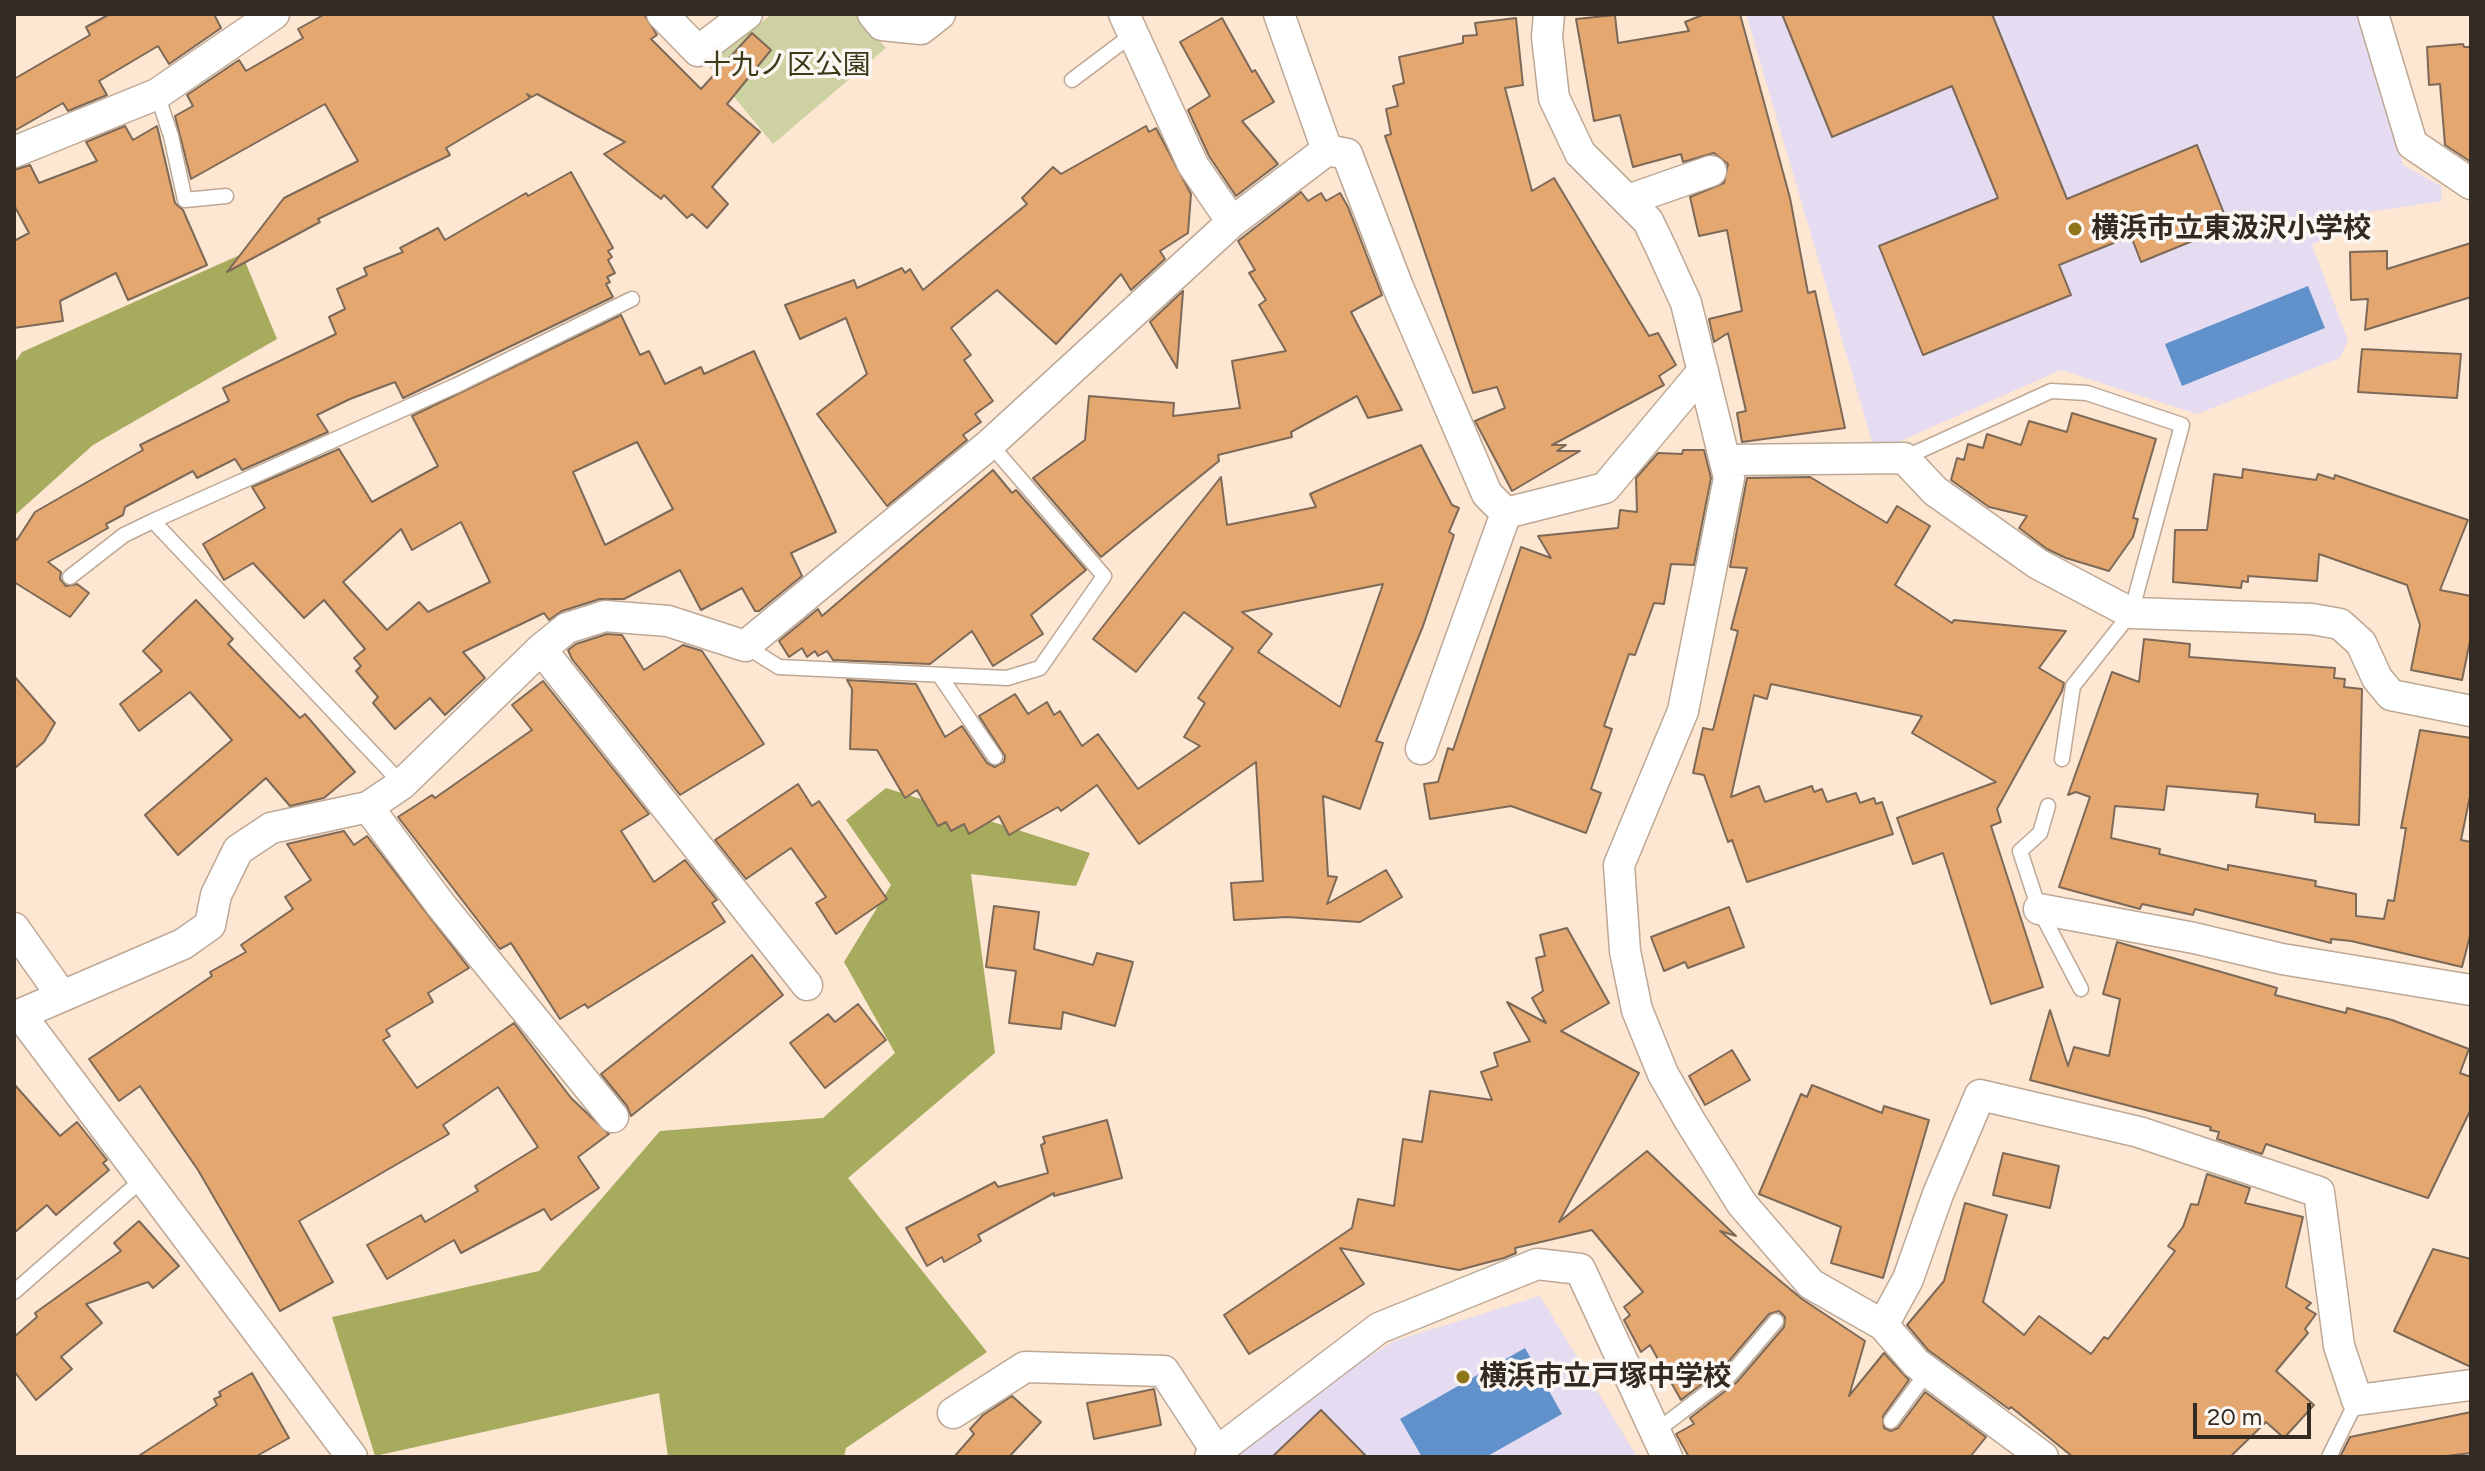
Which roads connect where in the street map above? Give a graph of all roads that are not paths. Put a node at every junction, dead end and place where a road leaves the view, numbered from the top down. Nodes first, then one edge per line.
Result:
1 (274, 14) edge
2 (662, 14) edge
3 (747, 14) edge
4 (873, 14) edge
5 (940, 14) edge
6 (1279, 14) edge
7 (1549, 14) edge
8 (2373, 14) edge
9 (1129, 24) edge
10 (1072, 80) dead end
11 (157, 94) junction
12 (1327, 150) junction
13 (14, 152) edge
14 (1711, 171) dead end
15 (2471, 184) edge
16 (226, 196) dead end
17 (1628, 200) junction
18 (1232, 222) junction
19 (632, 299) dead end
20 (1703, 371) junction
21 (990, 444) junction
22 (1904, 458) junction
23 (1727, 460) junction
24 (1506, 513) junction
25 (153, 521) junction
26 (70, 577) dead end
27 (2131, 613) junction
28 (745, 646) junction
29 (541, 649) junction
30 (940, 676) junction
31 (2471, 711) edge
32 (1421, 749) dead end
33 (995, 757) dead end
34 (2062, 759) dead end
35 (402, 784) junction
36 (2048, 806) dead end
37 (368, 807) junction
38 (2039, 909) junction
39 (14, 928) edge
40 (807, 985) dead end
41 (2081, 989) dead end
42 (2471, 990) edge
43 (62, 996) junction
44 (17, 1016) edge
45 (613, 1117) dead end
46 (144, 1177) junction
47 (14, 1292) edge
48 (1776, 1321) dead end
49 (1883, 1325) junction
50 (1928, 1371) junction
51 (2471, 1385) edge
52 (2357, 1400) junction
53 (953, 1413) dead end
54 (1891, 1421) dead end
55 (1661, 1444) edge
56 (1214, 1455) edge
57 (352, 1457) edge
58 (2043, 1457) edge
59 (2329, 1457) edge

1 - 11 street
2 - 3 street
4 - 5 street
6 - 12 street
7 - 17 street
8 - 15 street
9 - 10 lane
9 - 18 street
11 - 13 street
11 - 16 lane
12 - 18 street
12 - 24 street
14 - 17 street
17 - 20 street
18 - 21 street
19 - 25 lane
20 - 23 street
20 - 24 street
21 - 28 street
21 - 30 lane
22 - 23 street
22 - 27 street
22 - 27 lane
23 - 49 street
24 - 32 street
25 - 26 lane
25 - 35 lane
27 - 31 street
27 - 34 lane
28 - 29 street
28 - 30 lane
29 - 35 street
29 - 40 street
30 - 33 lane
35 - 37 street
36 - 38 lane
37 - 43 street
37 - 45 street
38 - 41 lane
38 - 42 street
39 - 43 street
43 - 44 street
44 - 46 street
46 - 47 lane
46 - 57 street
48 - 55 lane
49 - 50 street
49 - 52 street
50 - 54 lane
50 - 58 street
51 - 52 street
52 - 59 lane
53 - 56 street
55 - 56 street

